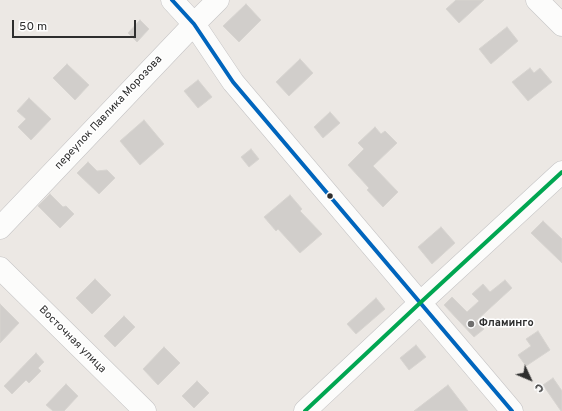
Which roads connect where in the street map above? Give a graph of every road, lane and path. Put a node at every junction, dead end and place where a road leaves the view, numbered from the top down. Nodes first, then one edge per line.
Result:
1 (172, 0) edge
2 (218, 0) edge
3 (537, 0) edge
4 (194, 24) junction
5 (562, 25) edge
6 (562, 172) edge
7 (0, 228) edge
8 (0, 268) edge
9 (420, 303) junction
10 (145, 411) edge
11 (305, 411) edge
12 (512, 411) edge

1 - 4 street
2 - 4 street, переулок Павлика Морозова
3 - 5 street
4 - 7 street, переулок Павлика Морозова
4 - 9 street
6 - 9 street
8 - 10 street, Восточная улица
9 - 11 street
9 - 12 street

